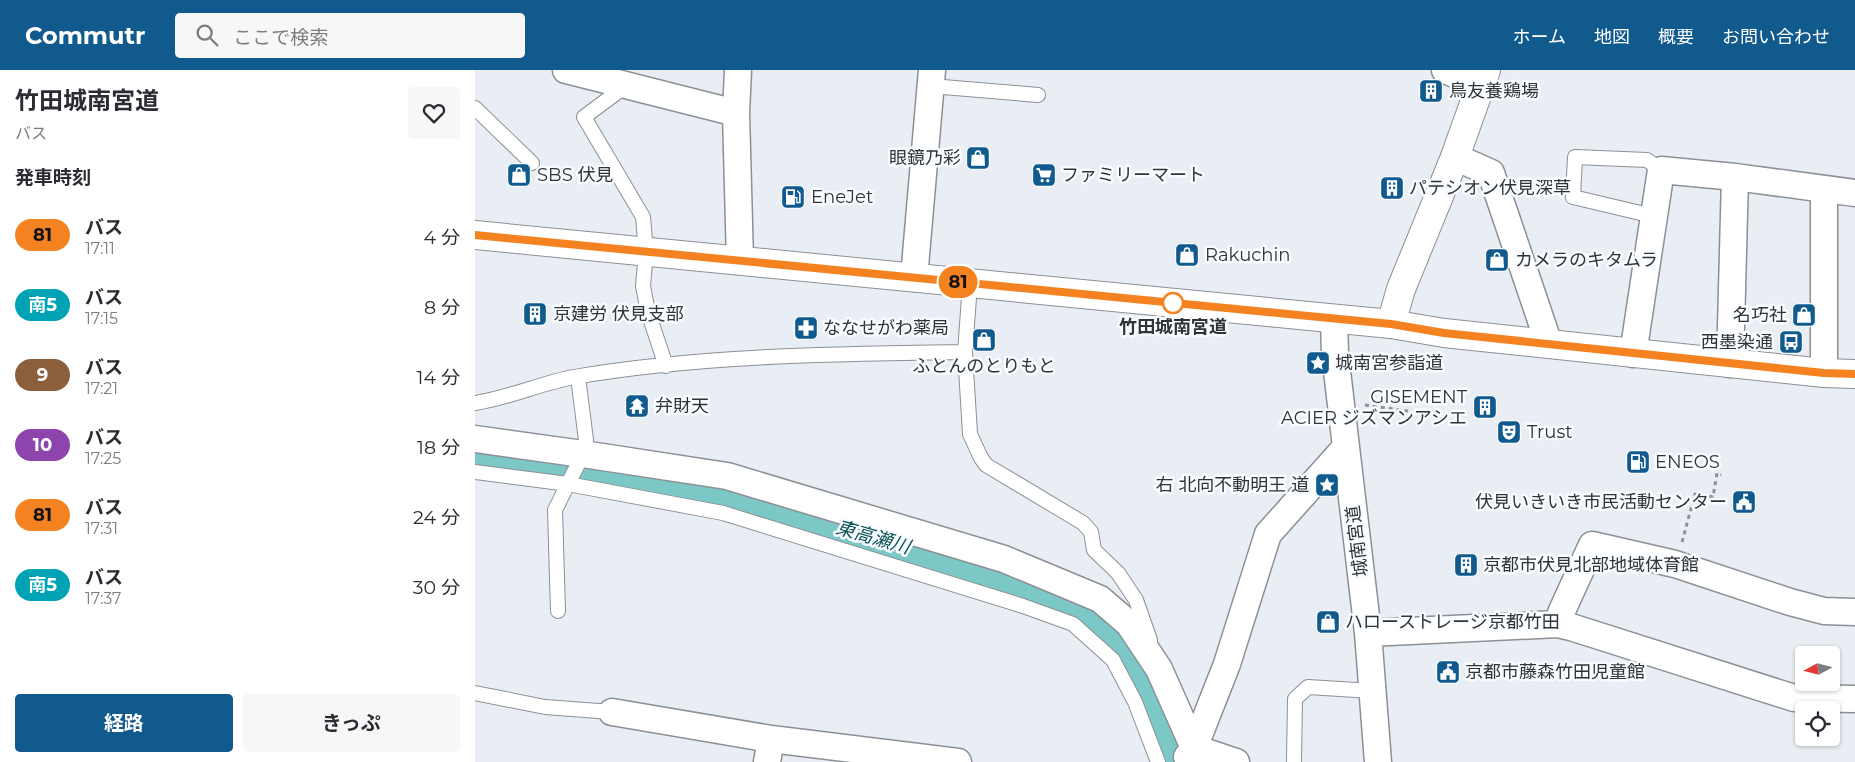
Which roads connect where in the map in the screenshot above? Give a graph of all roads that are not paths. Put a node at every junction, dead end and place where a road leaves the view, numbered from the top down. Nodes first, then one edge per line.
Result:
1 (566, 70) edge
2 (738, 70) edge
3 (1445, 70) edge
4 (931, 78) edge
5 (1483, 78) edge
6 (627, 85) junction
7 (1038, 95) dead end
8 (475, 108) edge
9 (737, 114) junction
10 (1455, 157) junction
11 (532, 164) dead end
12 (1661, 170) junction
13 (1735, 178) junction
14 (1824, 190) junction
15 (1855, 193) edge
16 (1653, 216) junction
17 (475, 235) edge
18 (646, 252) junction
19 (740, 261) junction
20 (914, 278) junction
21 (971, 284) junction
22 (1334, 320) junction
23 (1391, 324) junction
24 (1549, 344) junction
25 (965, 352) junction
26 (1633, 354) junction
27 (1730, 364) junction
28 (666, 366) junction
29 (1824, 373) junction
30 (1855, 374) edge
31 (578, 377) junction
32 (475, 403) edge
33 (475, 439) edge
34 (1346, 447) junction
35 (576, 468) junction
36 (475, 472) edge
37 (558, 611) dead end
38 (1855, 612) edge
39 (1557, 624) junction
40 (1368, 633) junction
41 (1159, 669) junction
42 (1372, 691) junction
43 (475, 693) edge
44 (1855, 699) edge
45 (612, 712) joint
46 (769, 751) edge
47 (1189, 754) edge
48 (957, 762) edge
49 (1158, 762) edge
50 (1236, 762) edge
51 (1294, 762) edge
52 (1378, 762) edge

1 - 6 street
2 - 9 street
3 - 5 street
4 - 7 lane
4 - 20 street
5 - 10 main road
6 - 9 street
6 - 18 lane
8 - 11 lane
9 - 19 street
10 - 23 main road
10 - 24 street
12 - 13 street
12 - 16 street
12 - 16 lane
13 - 14 street
13 - 27 street
14 - 15 street
14 - 29 street
16 - 26 street
17 - 18 main road
18 - 19 main road
18 - 28 lane
19 - 20 main road
20 - 21 main road
21 - 22 main road
21 - 25 lane
22 - 23 main road
22 - 34 street, 城南宮道
23 - 24 main road
24 - 26 main road
25 - 28 lane
25 - 41 lane
26 - 27 main road
27 - 29 main road
28 - 31 lane
29 - 30 main road
31 - 32 lane
31 - 35 lane
33 - 35 street
34 - 40 street, 城南宮道
34 - 47 street
35 - 36 lane
35 - 37 lane
35 - 41 street
35 - 49 lane
38 - 39 street
39 - 40 street
39 - 44 street
40 - 42 street, 城南宮道
41 - 47 street
42 - 51 lane
42 - 52 street, 城南宮道
43 - 45 lane
45 - 46 street
46 - 48 street
47 - 50 street

